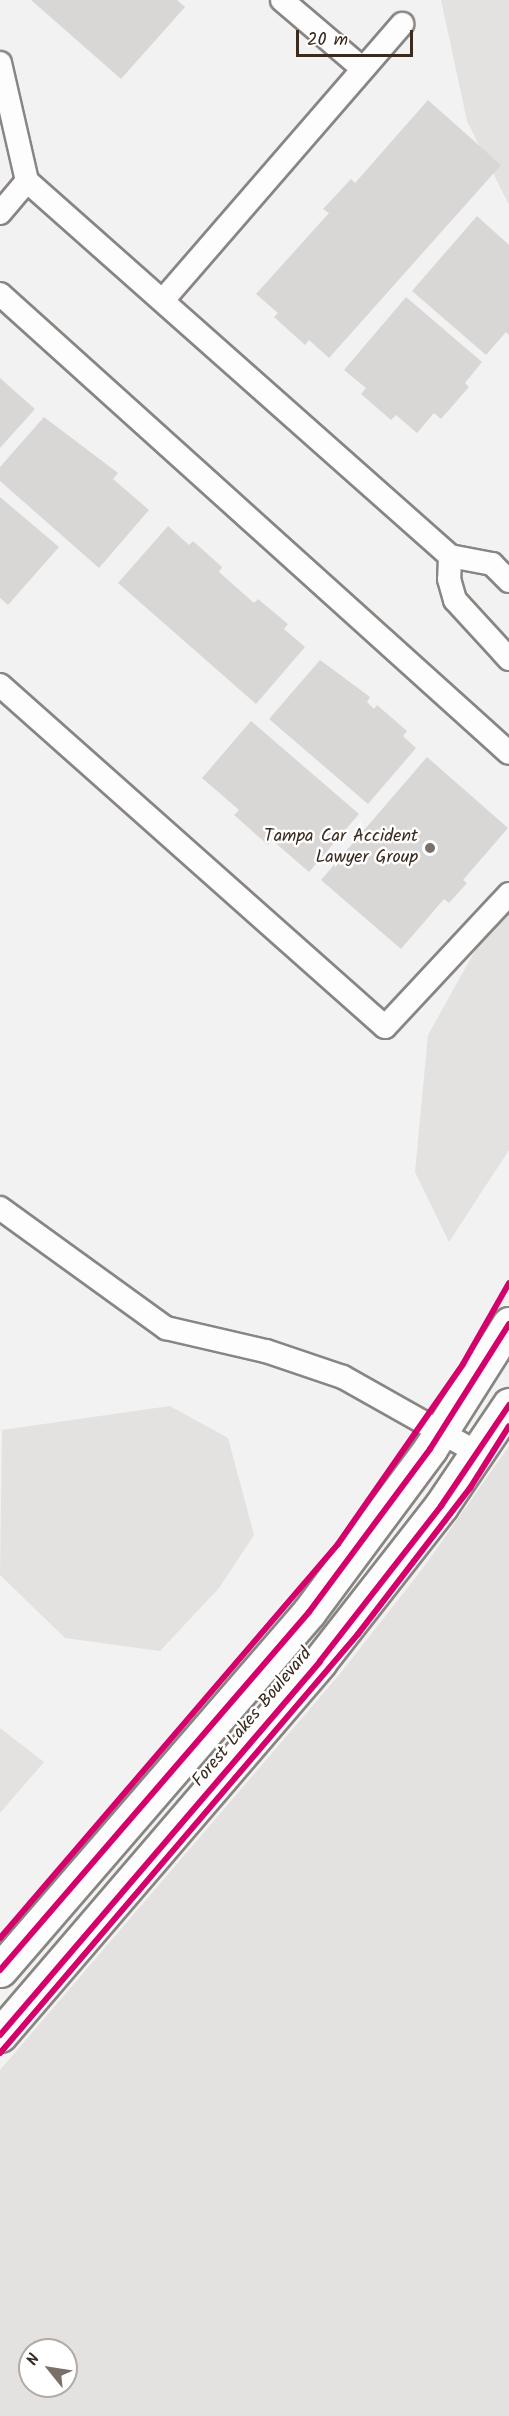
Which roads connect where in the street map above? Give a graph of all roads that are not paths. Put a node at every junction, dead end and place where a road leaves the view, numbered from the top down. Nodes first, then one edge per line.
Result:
1 (282, 0) edge
2 (402, 24) dead end
3 (0, 63) edge
4 (363, 69) junction
5 (3, 88) edge
6 (27, 181) junction
7 (0, 213) edge
8 (0, 294) edge
9 (164, 299) junction
10 (450, 556) junction
11 (509, 581) edge
12 (509, 659) edge
13 (0, 685) edge
14 (509, 753) edge
15 (509, 894) edge
16 (0, 1208) edge
17 (509, 1324) edge
18 (508, 1403) edge
19 (442, 1431) junction
20 (478, 1453) junction
21 (0, 1970) edge
22 (0, 2035) edge

1 - 4 lane
2 - 4 lane
3 - 5 lane
4 - 9 lane
5 - 6 lane
6 - 7 lane
6 - 9 lane
8 - 14 lane
9 - 10 lane
10 - 11 lane
10 - 12 lane
13 - 15 lane
16 - 19 lane
17 - 19 main road
18 - 20 main road, Forest Lakes Boulevard
19 - 20 lane
19 - 21 main road
20 - 22 main road, Forest Lakes Boulevard

